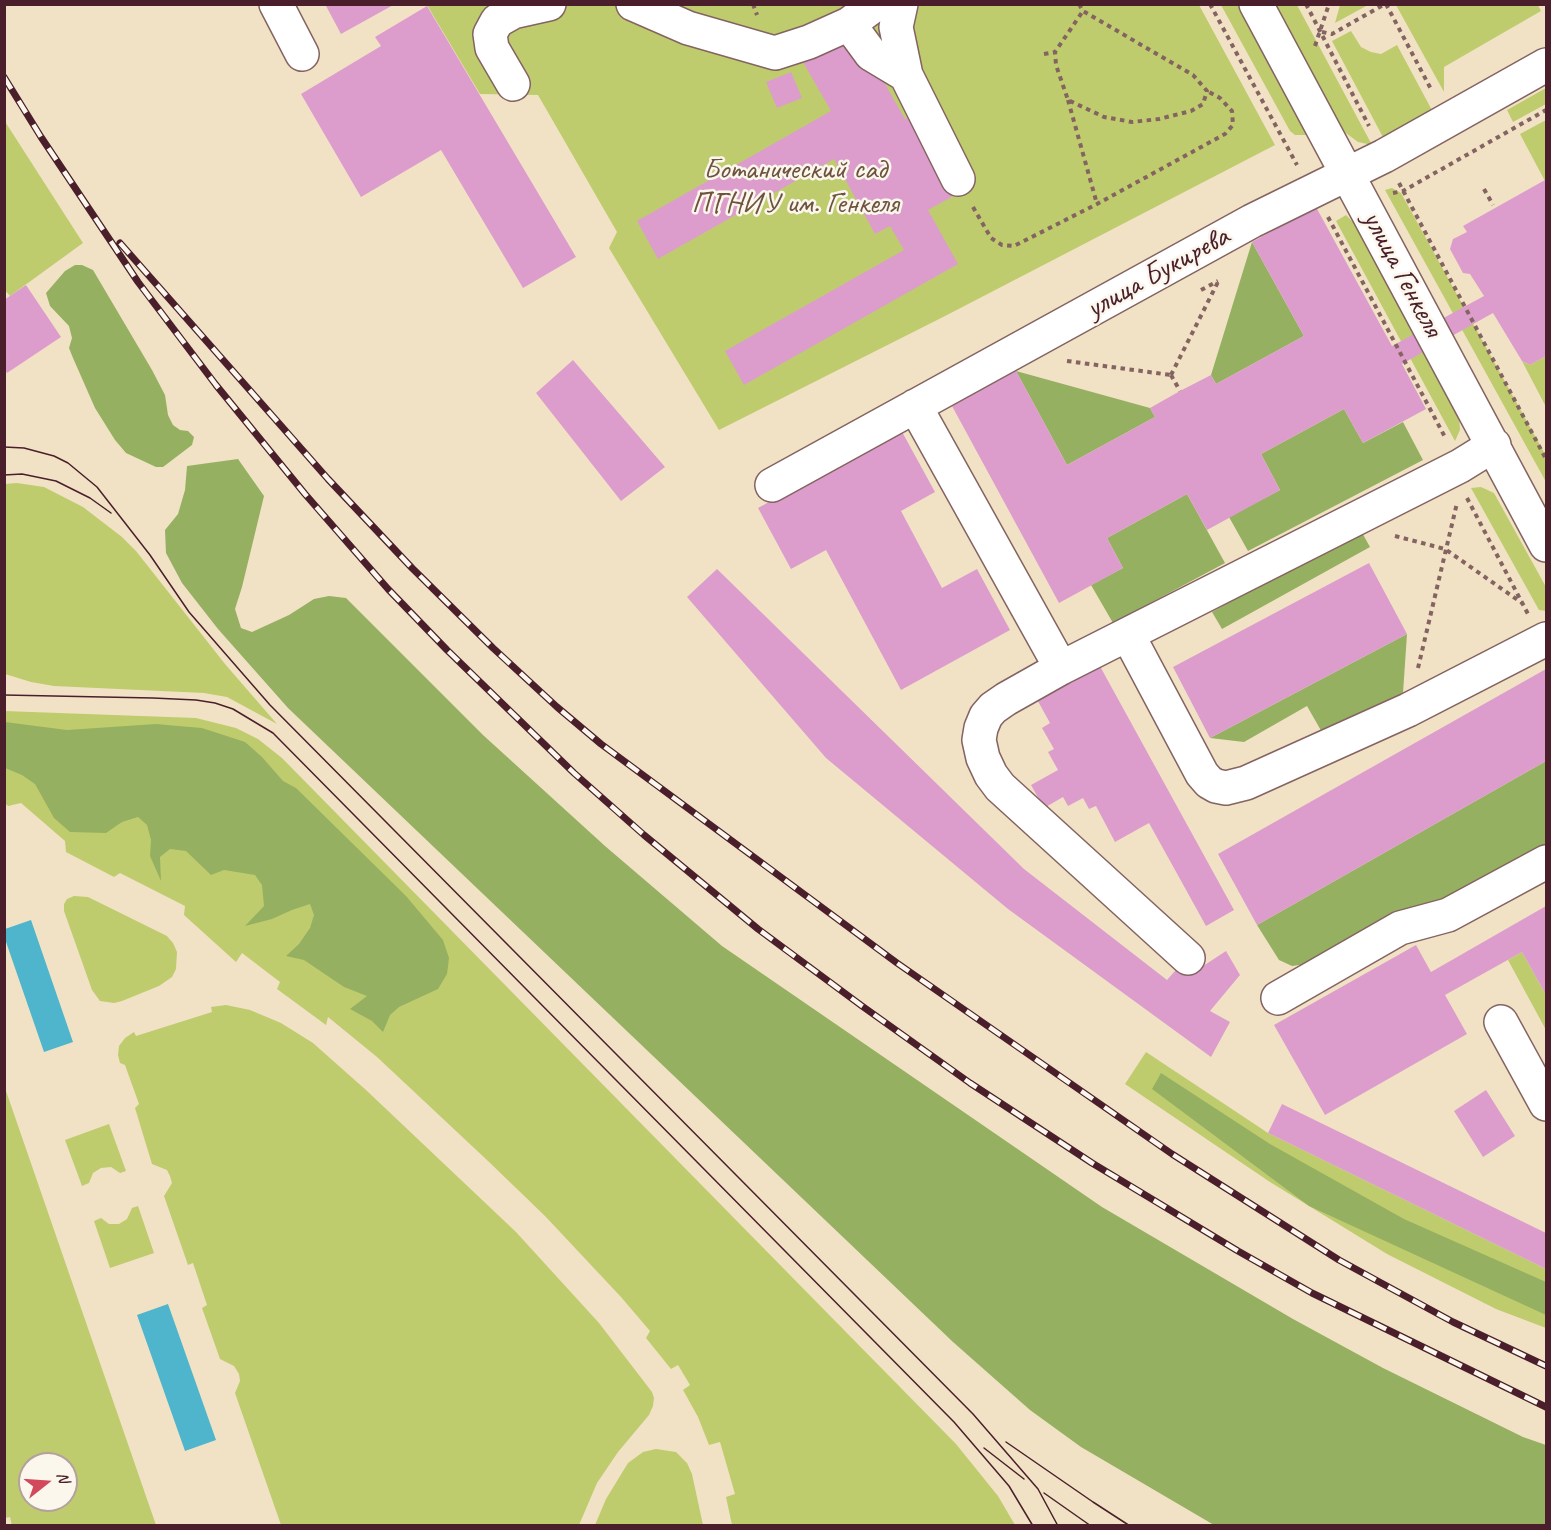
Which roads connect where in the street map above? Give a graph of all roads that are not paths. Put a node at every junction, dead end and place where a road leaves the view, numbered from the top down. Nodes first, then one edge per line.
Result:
1 (276, 4) edge
2 (549, 4) edge
3 (633, 4) edge
4 (876, 4) edge
5 (901, 4) edge
6 (1256, 4) edge
7 (849, 24) junction
8 (302, 54) dead end
9 (1546, 65) edge
10 (906, 75) junction
11 (513, 84) dead end
12 (1347, 175) junction
13 (958, 179) road end
14 (915, 406) junction
15 (1494, 445) junction
16 (772, 485) dead end
17 (1546, 545) edge
18 (1128, 635) junction
19 (1546, 639) edge
20 (1061, 668) junction
21 (1546, 862) edge
22 (1188, 958) dead end
23 (1278, 998) dead end
24 (1500, 1022) dead end
25 (1546, 1104) edge

1 - 8 lane
2 - 11 lane
3 - 7 lane
4 - 7 lane
5 - 10 lane
6 - 12 lane, улица Генкеля
7 - 10 lane
9 - 12 lane, улица Букирева
10 - 13 lane
12 - 14 lane, улица Букирева
12 - 15 lane, улица Генкеля
14 - 16 lane, улица Букирева
14 - 20 lane
15 - 17 lane, улица Генкеля
15 - 18 lane
18 - 19 lane
18 - 20 lane
20 - 22 lane
21 - 23 lane
24 - 25 lane

